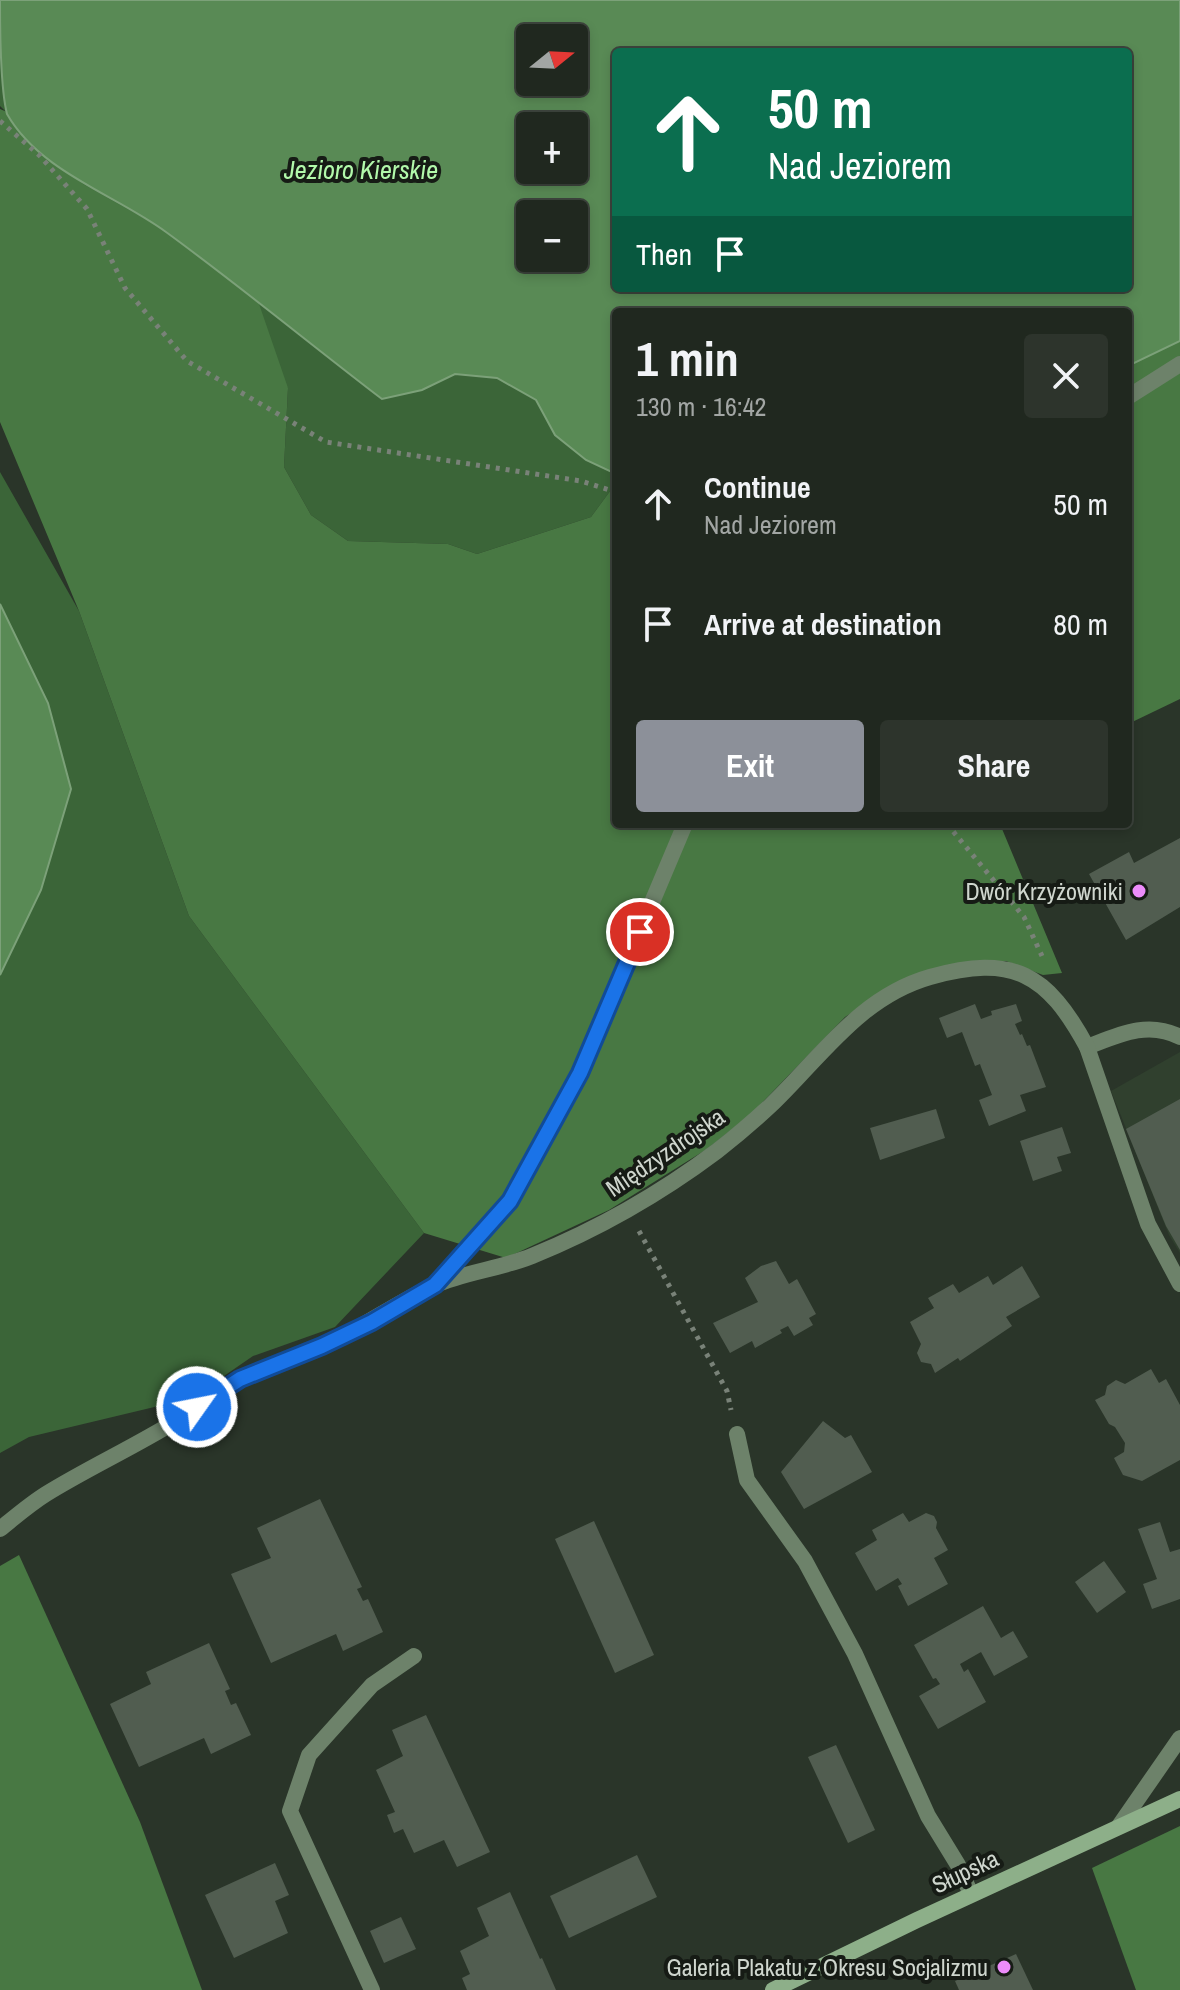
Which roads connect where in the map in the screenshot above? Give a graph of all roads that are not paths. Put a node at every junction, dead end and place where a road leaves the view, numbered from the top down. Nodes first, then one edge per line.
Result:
1 (1180, 364) edge
2 (1132, 394) edge
3 (683, 828) edge
4 (1180, 1037) edge
5 (1087, 1047) junction
6 (1180, 1284) edge
7 (435, 1285) junction
8 (737, 1434) road end
9 (0, 1529) edge
10 (414, 1656) dead end
11 (1180, 1738) edge
12 (1180, 1799) edge
13 (1119, 1826) junction
14 (971, 1894) junction
15 (372, 1990) edge
16 (773, 1990) edge

1 - 2 street
3 - 7 street
4 - 5 street
5 - 6 street, Międzyzdrojska
5 - 7 street, Międzyzdrojska
7 - 9 street, Międzyzdrojska
8 - 14 street
10 - 15 street
11 - 13 street
12 - 13 street, Słupska
13 - 14 street, Słupska
14 - 16 street, Słupska

